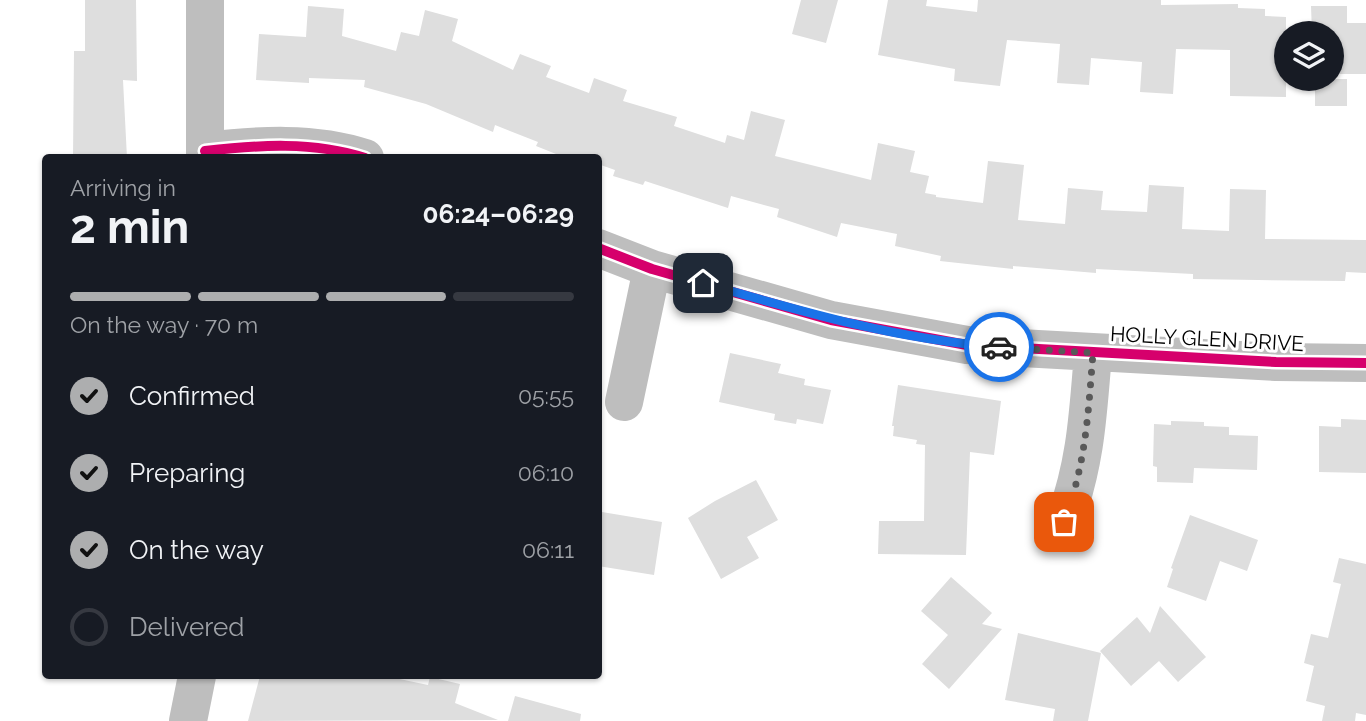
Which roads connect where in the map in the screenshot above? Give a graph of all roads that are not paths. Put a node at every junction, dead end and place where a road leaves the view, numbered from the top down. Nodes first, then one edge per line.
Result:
1 (205, 0) edge
2 (205, 154) edge
3 (345, 154) edge
4 (602, 250) edge
5 (652, 269) junction
6 (1093, 353) junction
7 (1366, 363) edge
8 (624, 402) dead end
9 (1064, 522) dead end
10 (196, 679) edge
11 (188, 721) edge

1 - 2 street
2 - 3 street
4 - 5 street, HOLLY GLEN DRIVE
5 - 6 street, HOLLY GLEN DRIVE
5 - 8 street
6 - 7 street, HOLLY GLEN DRIVE
6 - 9 street
10 - 11 street

